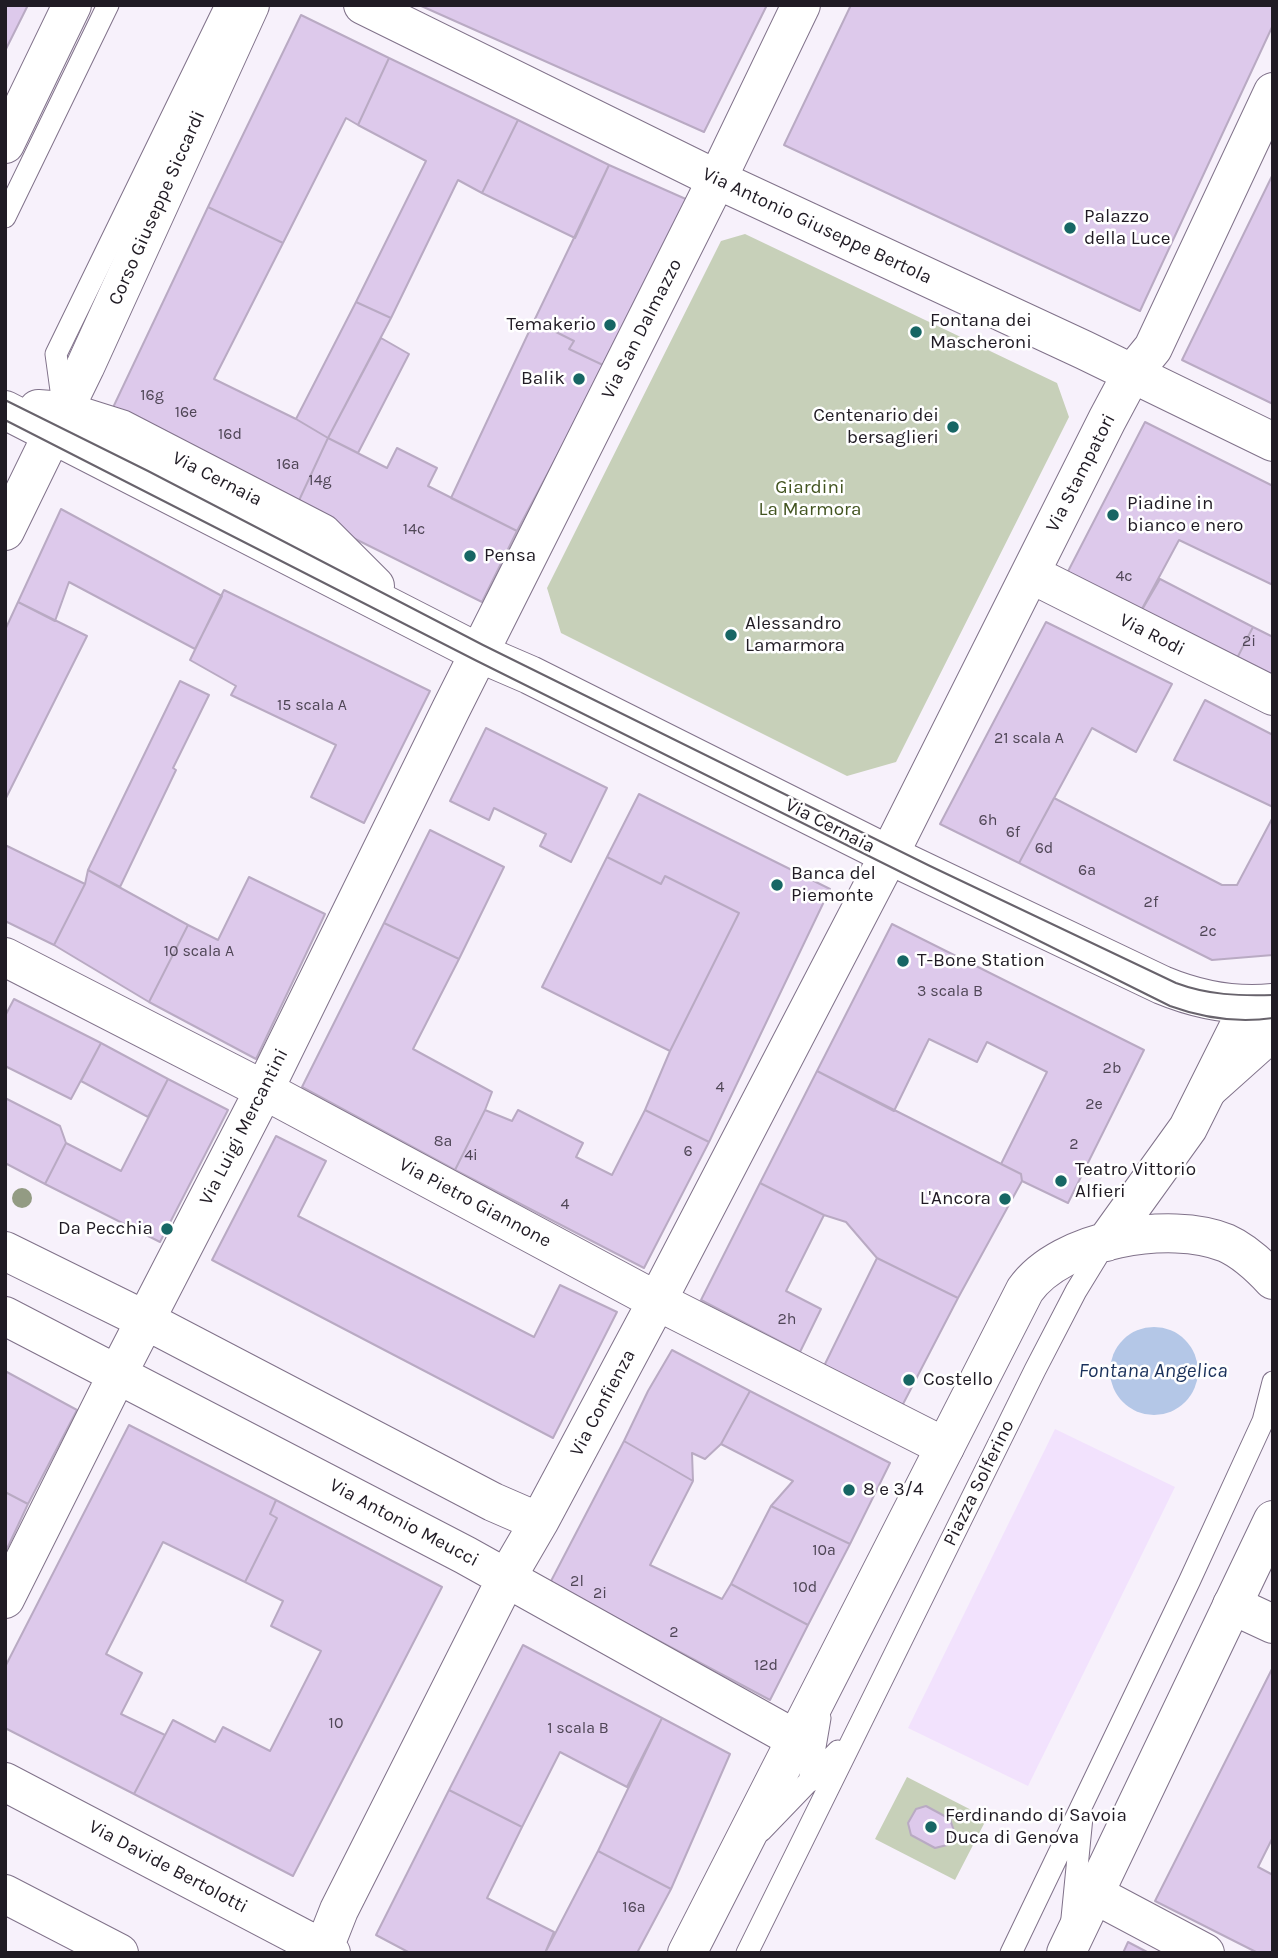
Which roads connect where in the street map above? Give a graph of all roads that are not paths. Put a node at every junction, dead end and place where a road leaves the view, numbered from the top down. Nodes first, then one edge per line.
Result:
1 (72, 5) edge
2 (108, 5) edge
3 (226, 5) edge
4 (250, 5) edge
5 (363, 5) edge
6 (801, 5) edge
7 (1273, 92) edge
8 (5, 144) edge
9 (716, 179) junction
10 (5, 217) edge
11 (1131, 374) junction
12 (5, 409) edge
13 (58, 423) junction
14 (1273, 442) edge
15 (5, 531) edge
16 (1031, 574) junction
17 (480, 653) junction
18 (1273, 696) edge
19 (889, 855) junction
20 (5, 957) edge
21 (1267, 1017) edge
22 (264, 1090) junction
23 (1106, 1242) junction
24 (5, 1251) edge
25 (1273, 1280) edge
26 (657, 1301) junction
27 (5, 1316) edge
28 (145, 1320) junction
29 (118, 1373) junction
30 (1273, 1382) edge
31 (945, 1447) junction
32 (1273, 1520) edge
33 (539, 1522) junction
34 (506, 1577) junction
35 (5, 1599) edge
36 (1232, 1605) junction
37 (1273, 1624) edge
38 (827, 1681) junction
39 (859, 1728) junction
40 (797, 1740) junction
41 (5, 1782) edge
42 (808, 1784) junction
43 (1084, 1799) junction
44 (802, 1840) junction
45 (739, 1853) junction
46 (5, 1894) edge
47 (1094, 1894) junction
48 (1068, 1949) edge
49 (326, 1952) edge
50 (119, 1953) edge
51 (687, 1953) edge
52 (747, 1953) edge
53 (1011, 1953) edge
54 (1205, 1953) edge

1 - 8 street
2 - 10 lane
3 - 13 lane, Corso Giuseppe Siccardi
4 - 13 street, Corso Giuseppe Siccardi
5 - 9 street, Via Antonio Giuseppe Bertola
6 - 9 street, Via San Dalmazzo
7 - 11 street, Via Stampatori
9 - 11 street, Via Antonio Giuseppe Bertola
9 - 17 street, Via San Dalmazzo
11 - 14 street, Via Antonio Giuseppe Bertola
11 - 16 street, Via Stampatori
12 - 13 street, Via Cernaia
13 - 15 street
13 - 17 street, Via Cernaia
16 - 18 street, Via Rodi
16 - 19 street, Via Stampatori
17 - 19 street, Via Cernaia
17 - 22 street, Via Luigi Mercantini
19 - 21 street, Via Cernaia
19 - 26 street, Via Confienza
20 - 22 street, Via Pietro Giannone
21 - 23 street, Piazza Solferino
22 - 26 street, Via Pietro Giannone
22 - 28 street, Via Luigi Mercantini
23 - 25 street, Piazza Solferino
23 - 31 street, Piazza Solferino
23 - 39 lane, Piazza Solferino
24 - 28 street
26 - 31 street, Via Pietro Giannone
26 - 33 street, Via Confienza
27 - 29 street, Via Antonio Meucci
28 - 29 street, Via Luigi Mercantini
28 - 33 street
29 - 34 street, Via Antonio Meucci
29 - 35 street, Via Luigi Mercantini
30 - 43 lane
31 - 38 street, Piazza Solferino
32 - 36 street
33 - 34 street, Via Confienza
34 - 40 street, Via Antonio Meucci
34 - 49 street, Via Confienza
36 - 37 street
36 - 47 street
38 - 40 street, Piazza Solferino
38 - 42 lane, Piazza Solferino
39 - 42 lane, Piazza Solferino
39 - 44 lane, Piazza Solferino
40 - 45 street, Piazza Solferino
41 - 49 street, Via Davide Bertolotti
42 - 44 lane, Piazza Solferino
42 - 45 lane, Piazza Solferino
43 - 48 lane
43 - 53 lane
44 - 52 lane, Piazza Solferino
45 - 51 street, Piazza Solferino
46 - 50 street
47 - 48 street
47 - 54 street

